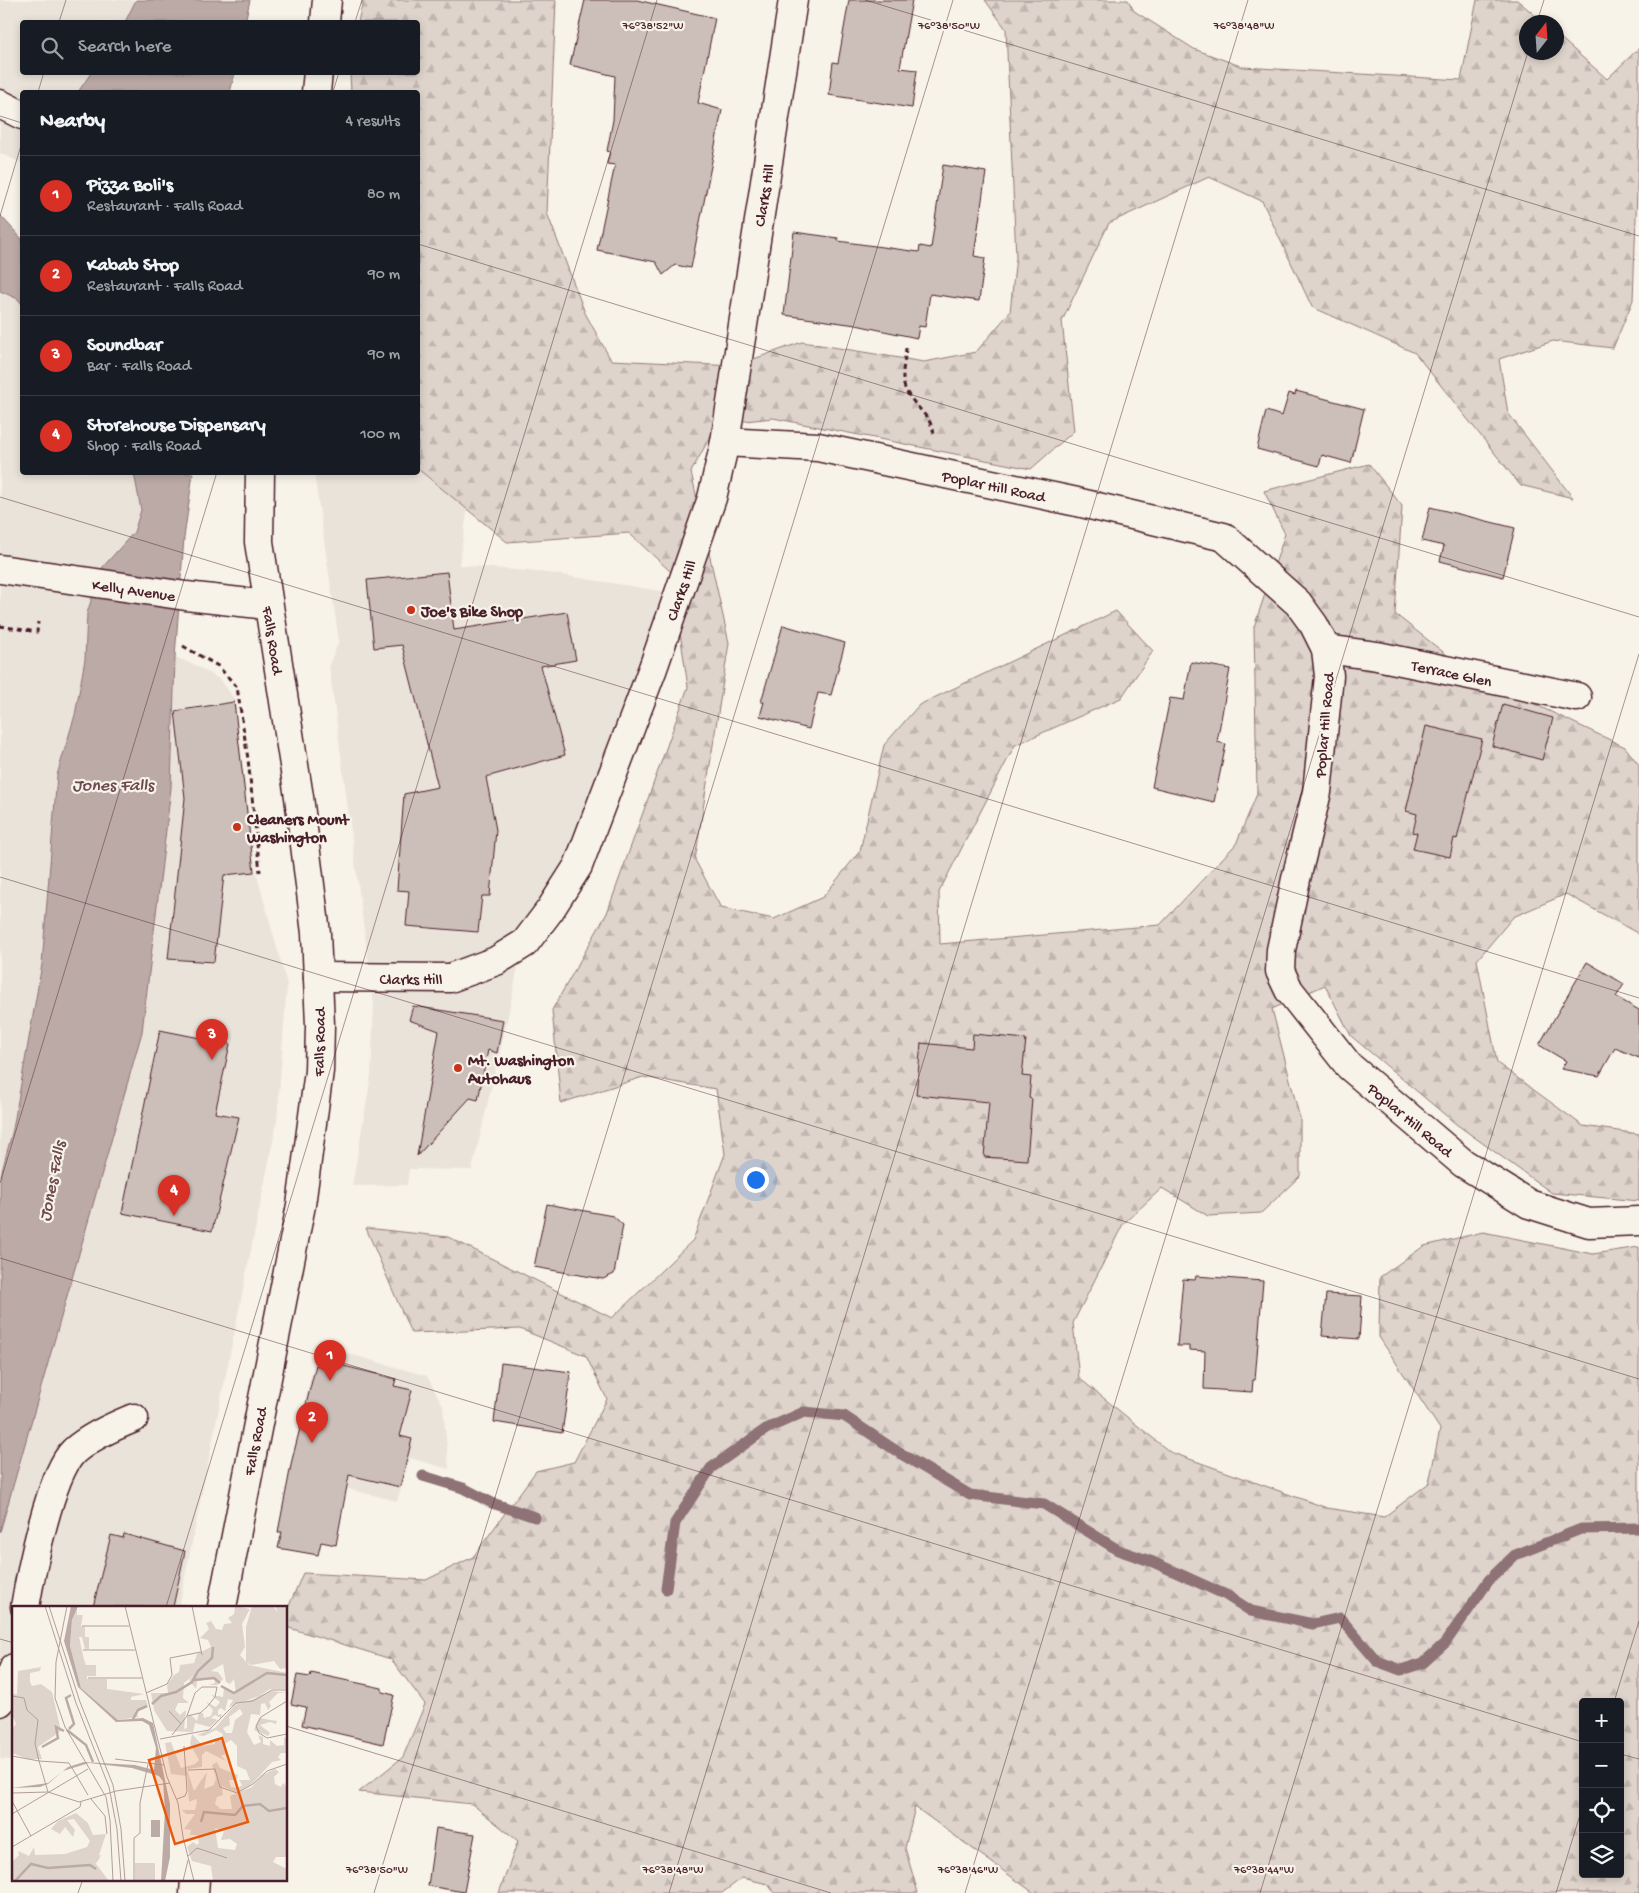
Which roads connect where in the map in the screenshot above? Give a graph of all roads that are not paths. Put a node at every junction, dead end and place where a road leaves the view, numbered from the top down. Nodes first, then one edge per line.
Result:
1 (327, 0) edge
2 (792, 0) edge
3 (325, 20) edge
4 (318, 75) edge
5 (316, 90) edge
6 (725, 442) junction
7 (260, 475) edge
8 (0, 569) edge
9 (268, 605) junction
10 (1326, 649) junction
11 (1577, 698) dead end
12 (318, 977) junction
13 (1639, 1221) edge
14 (134, 1418) dead end
15 (25, 1606) edge
16 (222, 1606) edge
17 (12, 1673) edge
18 (0, 1702) edge
19 (195, 1880) edge
20 (194, 1893) edge

1 - 3 street
2 - 6 street, Clarks Hill
4 - 5 street
6 - 10 street, Poplar Hill Road
6 - 12 street, Clarks Hill
7 - 9 street, Falls Road
8 - 9 street, Kelly Avenue
9 - 12 street, Falls Road
10 - 11 street, Terrace Glen
10 - 13 street, Poplar Hill Road
12 - 16 street, Falls Road
14 - 15 street
17 - 18 street
19 - 20 street

